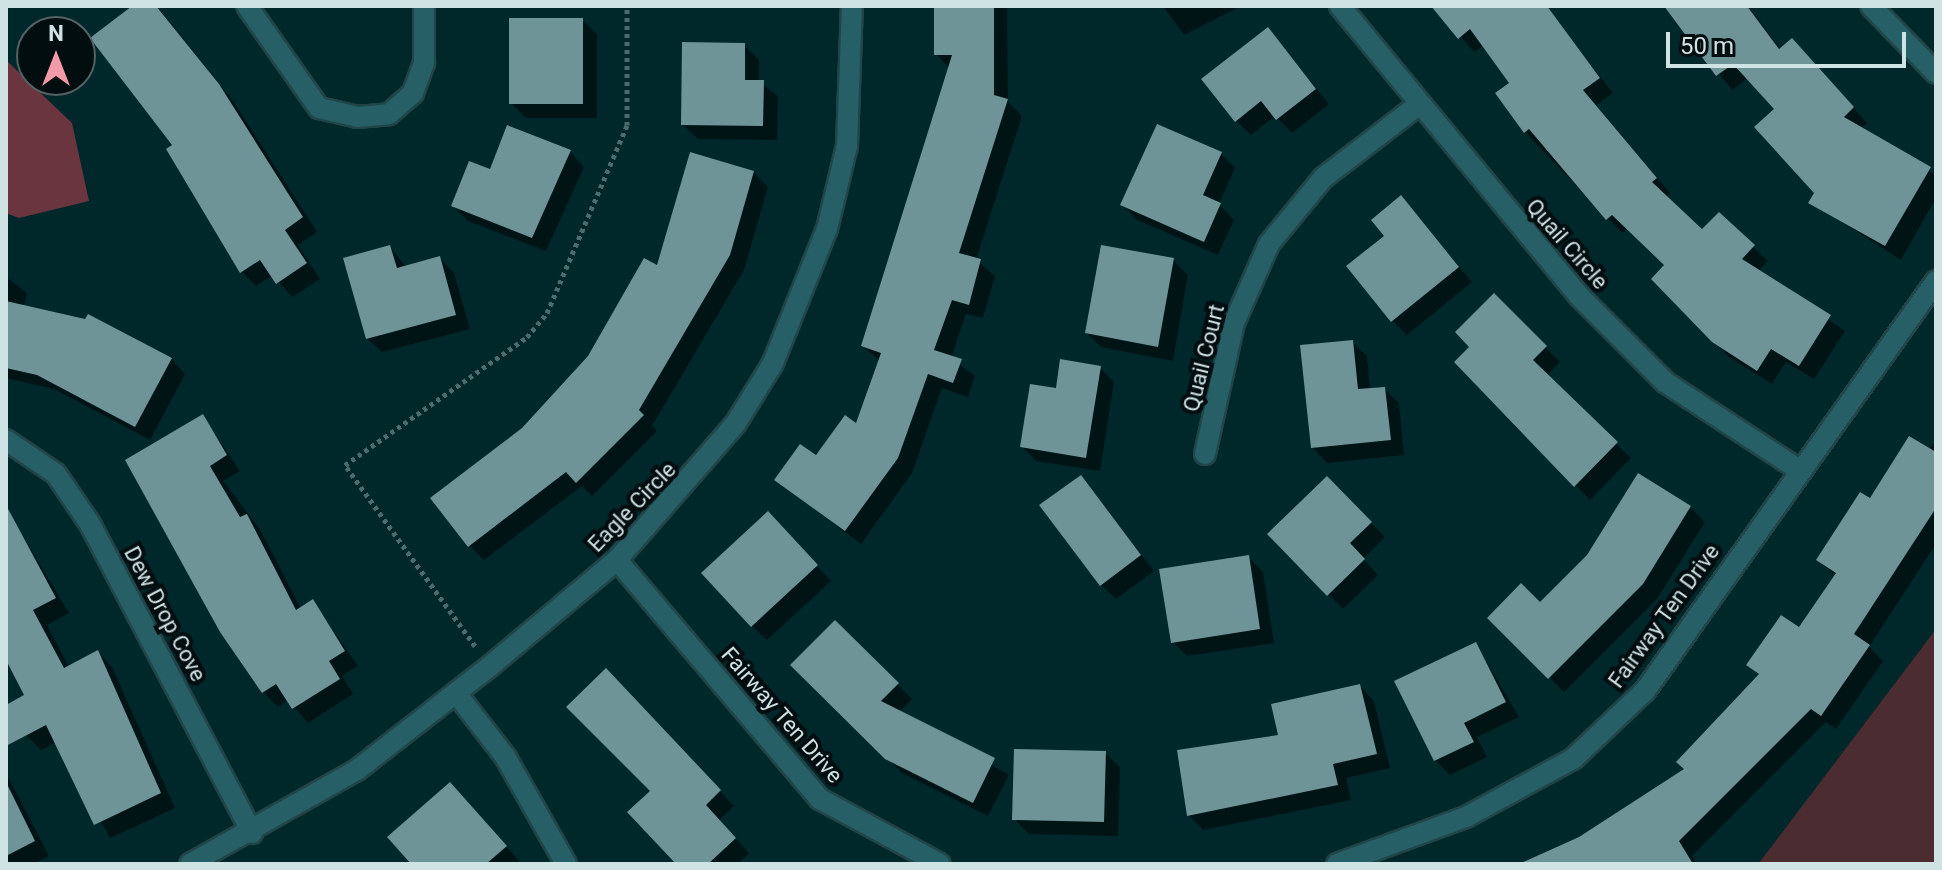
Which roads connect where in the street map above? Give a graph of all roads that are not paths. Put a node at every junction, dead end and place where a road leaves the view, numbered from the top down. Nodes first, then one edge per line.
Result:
1 (247, 6) edge
2 (424, 6) edge
3 (852, 6) edge
4 (1340, 6) edge
5 (1871, 6) edge
6 (1936, 73) edge
7 (1418, 105) junction
8 (1936, 281) edge
9 (6, 440) edge
10 (1205, 454) dead end
11 (1798, 469) junction
12 (617, 560) junction
13 (456, 693) junction
14 (252, 833) junction
15 (190, 864) edge
16 (566, 864) edge
17 (940, 864) edge
18 (1337, 864) edge

1 - 2 street
3 - 12 street, Eagle Circle
4 - 7 street, Quail Circle
5 - 6 street
7 - 10 street, Quail Court
7 - 11 street, Quail Circle
8 - 11 street, Fairway Ten Drive
9 - 14 street, Dew Drop Cove
11 - 18 street, Fairway Ten Drive
12 - 13 street, Eagle Circle
12 - 17 street, Fairway Ten Drive
13 - 14 street, Eagle Circle
13 - 16 street
14 - 15 street, Eagle Circle

